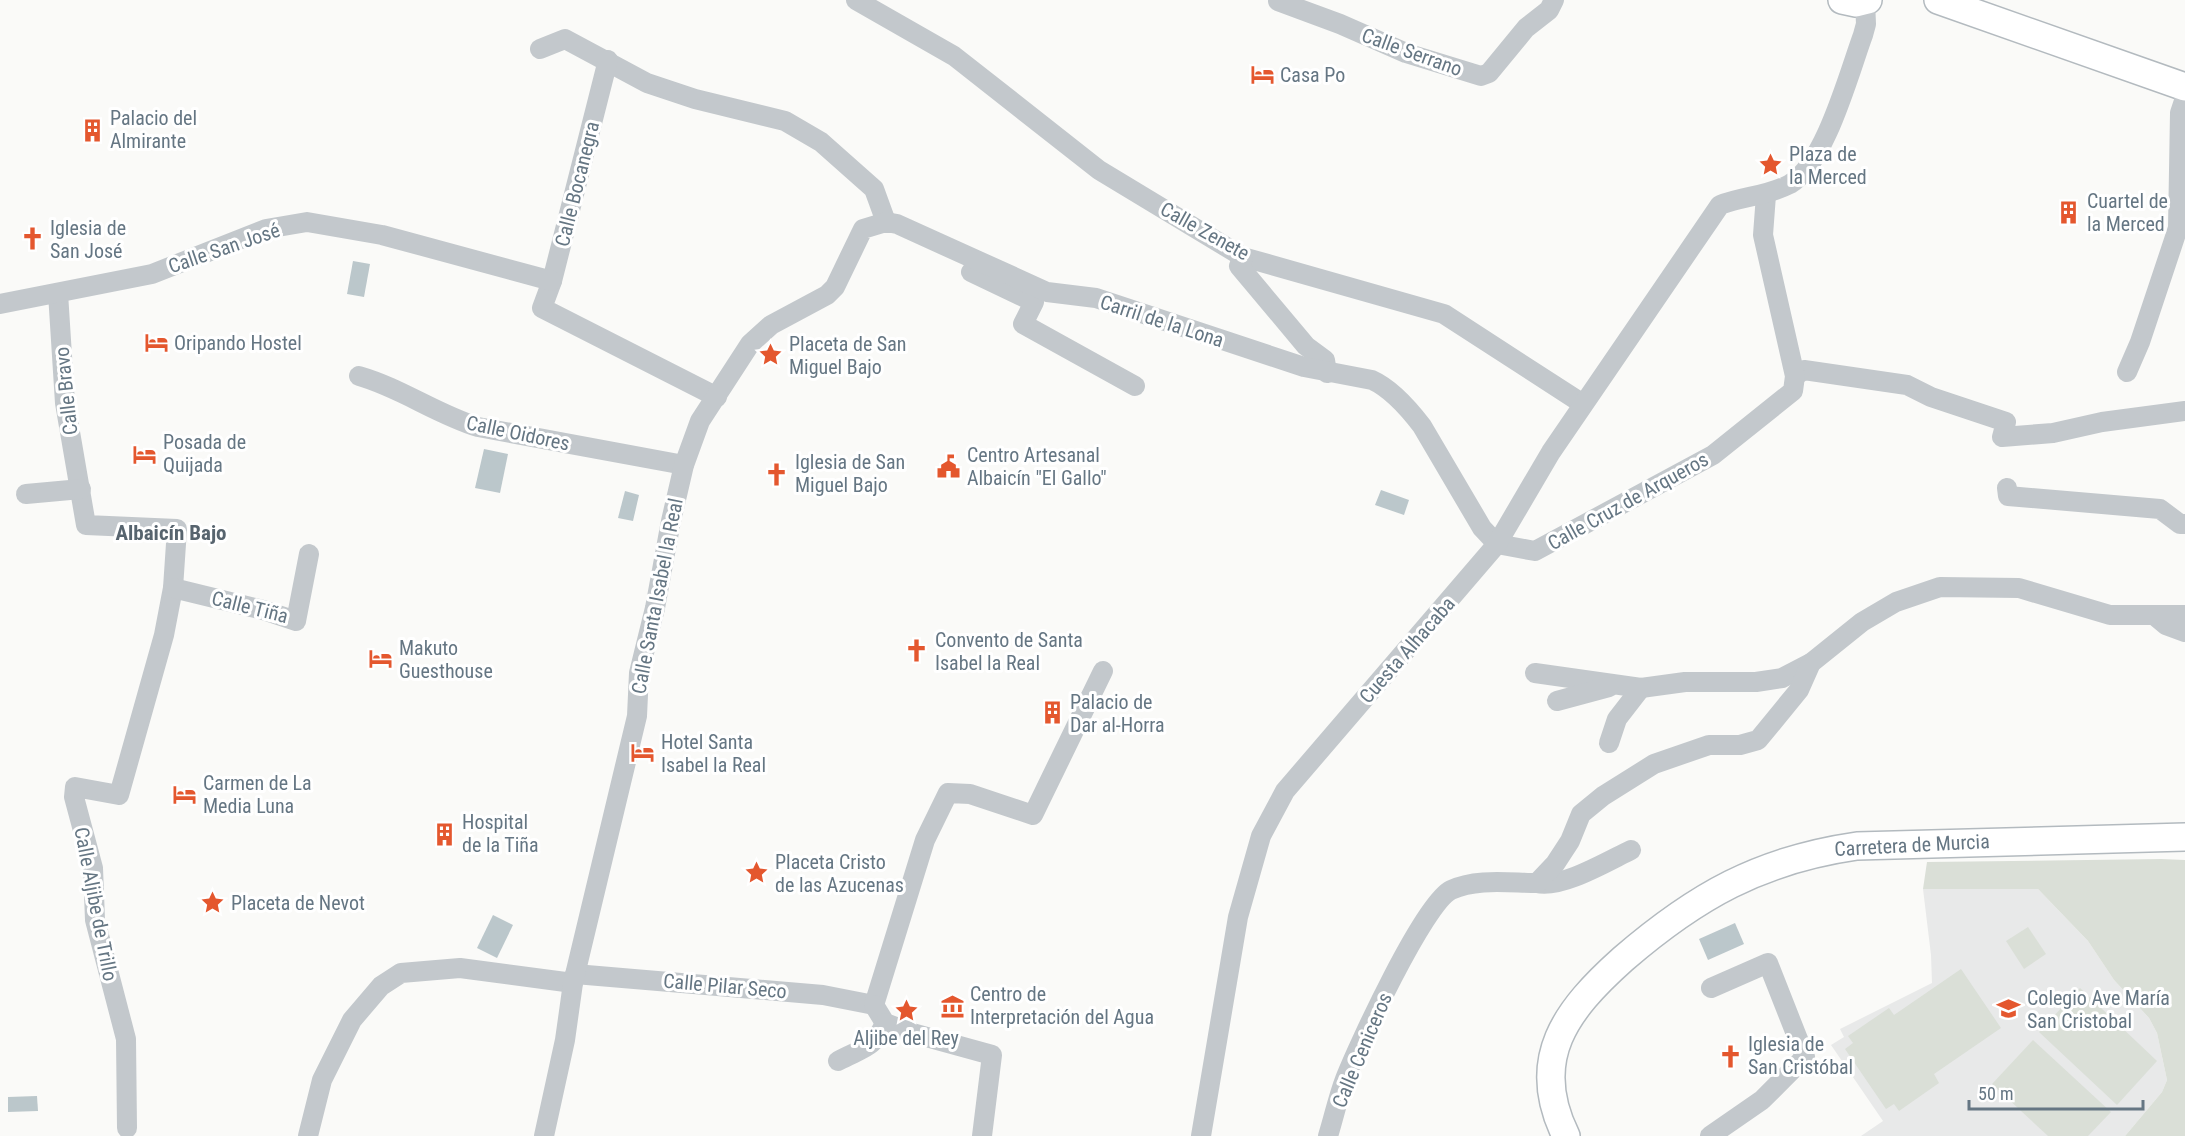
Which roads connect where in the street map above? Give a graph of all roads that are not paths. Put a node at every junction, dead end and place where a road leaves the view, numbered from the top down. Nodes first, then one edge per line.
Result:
1 (856, 0) edge
2 (1554, 0) edge
3 (1940, 0) edge
4 (1278, 1) edge
5 (1861, 6) edge
6 (540, 49) dead end
7 (608, 60) junction
8 (2185, 87) edge
9 (2185, 98) edge
10 (1767, 195) junction
11 (886, 222) junction
12 (933, 241) junction
13 (1243, 257) junction
14 (552, 281) junction
15 (58, 292) junction
16 (0, 304) edge
17 (2127, 372) dead end
18 (1327, 374) junction
19 (359, 375) dead end
20 (1795, 376) junction
21 (1135, 386) dead end
22 (712, 395) junction
23 (1583, 404) junction
24 (2185, 411) edge
25 (684, 465) junction
26 (2007, 488) dead end
27 (81, 489) junction
28 (26, 494) dead end
29 (2185, 524) edge
30 (1497, 544) junction
31 (309, 554) dead end
32 (173, 588) junction
33 (2154, 615) junction
34 (2185, 615) edge
35 (2185, 632) edge
36 (1811, 663) junction
37 (1103, 672) dead end
38 (1535, 673) dead end
39 (1614, 686) junction
40 (1641, 688) junction
41 (1557, 701) dead end
42 (1609, 744) dead end
43 (2185, 837) edge
44 (1631, 850) dead end
45 (1537, 883) junction
46 (574, 978) junction
47 (1711, 988) dead end
48 (874, 1005) junction
49 (885, 1023) junction
50 (838, 1060) dead end
51 (127, 1128) dead end
52 (308, 1136) edge
53 (544, 1136) edge
54 (982, 1136) edge
55 (1201, 1136) edge
56 (1328, 1136) edge
57 (1566, 1136) edge
58 (1710, 1136) edge

1 - 13 street, Calle Zenete
2 - 4 street, Calle Serrano
3 - 8 main road
5 - 10 street
6 - 7 street
7 - 11 street
7 - 14 street, Calle Bocanegra
9 - 17 street
10 - 20 street
10 - 23 street, Cuesta Alhacaba
11 - 12 street, Carril de la Lona
11 - 22 street
12 - 18 street, Carril de la Lona
12 - 21 street
13 - 18 street
13 - 23 street, Calle Zenete
14 - 15 street, Calle San José
14 - 22 street, Calle Bocanegra
15 - 16 street, Calle San José
15 - 27 street, Calle Bravo
18 - 30 street, Carril de la Lona
19 - 25 street, Calle Oidores
20 - 24 street
20 - 30 street, Calle Cruz de Arqueros
22 - 25 street, Calle Santa Isabel la Real
23 - 30 street, Cuesta Alhacaba
25 - 46 street, Calle Santa Isabel la Real
26 - 29 street
27 - 28 street
27 - 32 street, Calle Bravo
30 - 55 street, Cuesta Alhacaba
31 - 32 street, Calle Tiña
32 - 51 street, Calle Aljibe de Trillo
33 - 34 street
33 - 35 street
33 - 36 street
36 - 40 street
36 - 45 street
37 - 48 street
38 - 39 street
39 - 40 street
39 - 41 street
40 - 42 street
43 - 57 main road, Carretera de Murcia
44 - 45 street, Calle Ceniceros
45 - 56 street, Calle Ceniceros
46 - 48 street, Calle Pilar Seco
46 - 52 street, Calle Pilar Seco
46 - 53 street, Calle Santa Isabel la Real
47 - 58 street
48 - 49 street
49 - 50 street
49 - 54 street

